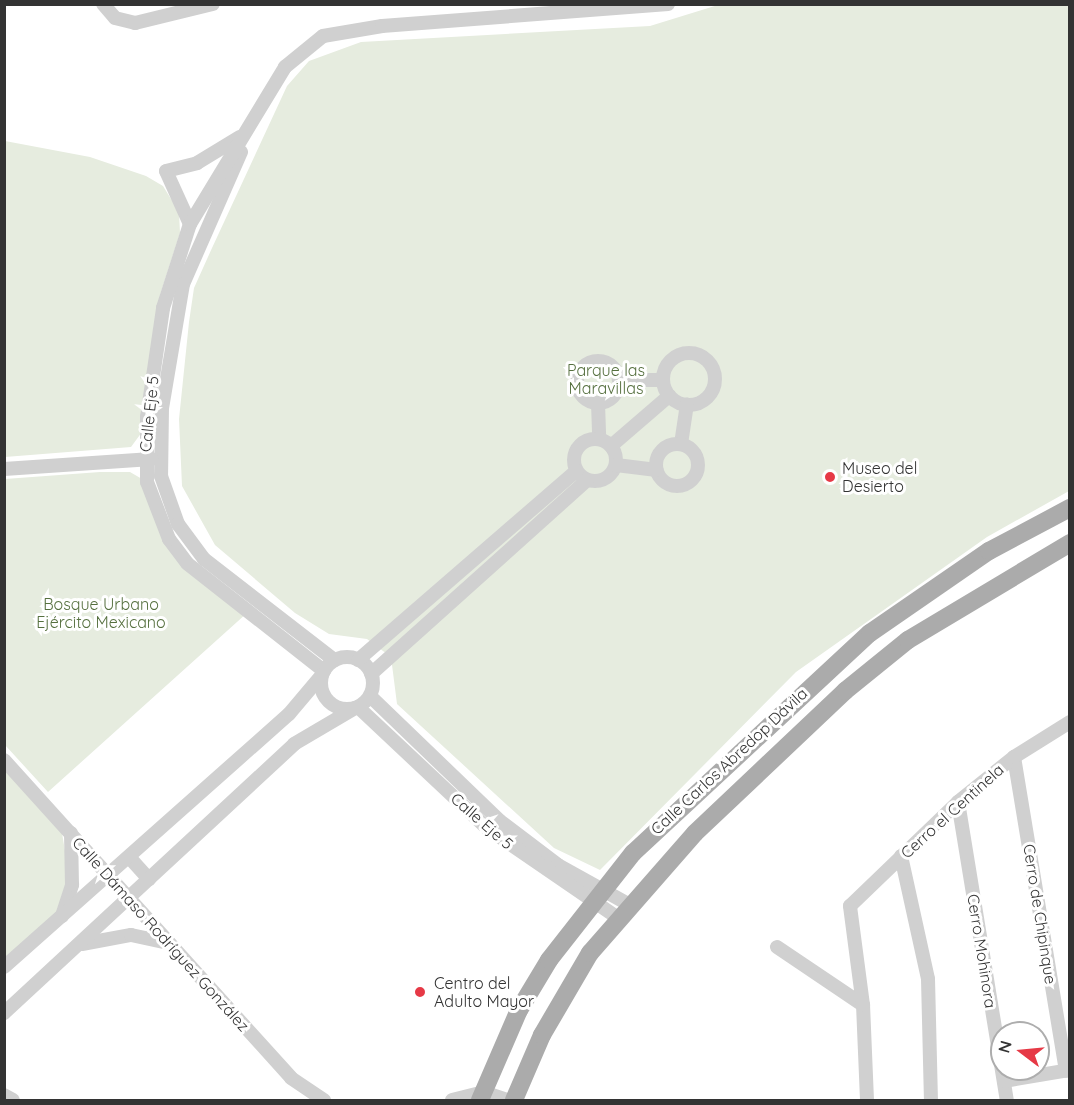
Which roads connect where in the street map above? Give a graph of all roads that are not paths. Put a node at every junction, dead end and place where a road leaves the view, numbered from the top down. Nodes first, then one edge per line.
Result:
1 (102, 4) edge
2 (213, 4) edge
3 (668, 4) edge
4 (244, 137) junction
5 (197, 163) junction
6 (212, 186) junction
7 (219, 201) junction
8 (190, 224) junction
9 (619, 380) junction
10 (663, 380) junction
11 (669, 396) junction
12 (598, 403) junction
13 (687, 405) junction
14 (605, 443) junction
15 (681, 444) junction
16 (159, 457) junction
17 (144, 460) junction
18 (616, 465) junction
19 (4, 469) edge
20 (657, 470) junction
21 (582, 476) junction
22 (1070, 508) edge
23 (497, 541) junction
24 (1070, 543) edge
25 (485, 551) junction
26 (508, 553) junction
27 (497, 563) junction
28 (334, 660) junction
29 (358, 660) junction
30 (323, 673) junction
31 (371, 674) junction
32 (369, 696) junction
33 (357, 707) junction
34 (1070, 722) edge
35 (1014, 757) junction
36 (4, 760) edge
37 (958, 802) junction
38 (71, 833) junction
39 (901, 856) junction
40 (129, 857) junction
41 (109, 876) junction
42 (149, 879) junction
43 (596, 895) junction
44 (129, 896) junction
45 (624, 912) junction
46 (61, 918) junction
47 (80, 944) junction
48 (170, 944) junction
49 (777, 947) dead end
50 (4, 967) edge
51 (863, 1005) junction
52 (4, 1013) edge
53 (994, 1021) edge
54 (1068, 1071) edge
55 (1050, 1074) edge
56 (1004, 1081) edge
57 (4, 1095) edge
58 (482, 1096) edge
59 (13, 1101) edge
60 (324, 1101) edge
61 (452, 1101) edge
62 (508, 1101) edge
63 (514, 1101) edge
64 (867, 1101) edge
65 (931, 1101) edge
66 (1007, 1101) edge

1 - 2 street
3 - 4 street
4 - 5 street
4 - 6 street, Calle Eje 5
4 - 7 street, Calle Eje 5
5 - 6 street
5 - 8 street
6 - 7 street
6 - 8 street, Calle Eje 5
7 - 16 street, Calle Eje 5
8 - 17 street, Calle Eje 5
9 - 10 street
9 - 12 street
9 - 12 street
10 - 11 street
10 - 13 street
11 - 13 street
11 - 14 street
12 - 14 street
13 - 15 street
14 - 18 street
14 - 21 street
15 - 20 street
15 - 20 street
16 - 17 street
16 - 28 street, Calle Eje 5
17 - 19 street
17 - 30 street, Calle Eje 5
18 - 20 street
18 - 21 street
21 - 23 street
21 - 26 street
22 - 43 main road, Calle Carlos Abredop Dávila
23 - 25 street
23 - 26 street
24 - 45 main road, Calle Carlos Abredop Dávila
25 - 27 street
25 - 29 street
26 - 27 street
27 - 31 street
28 - 29 street
28 - 30 street
29 - 31 street
30 - 33 street
30 - 40 street
31 - 32 street
32 - 33 street
32 - 43 street, Calle Eje 5
33 - 42 street
33 - 43 street, Calle Eje 5
34 - 35 street, Cerro el Centinela
35 - 37 street, Cerro el Centinela
35 - 54 street, Cerro de Chipinque
36 - 38 street, Calle Dámaso Rodríguez González
37 - 39 street, Cerro el Centinela
37 - 53 street, Cerro Mohinora
38 - 41 street, Calle Dámaso Rodríguez González
38 - 46 street
39 - 51 street, Cerro el Centinela
39 - 65 street
40 - 41 street
40 - 42 street
41 - 44 street, Calle Dámaso Rodríguez González
41 - 46 street
42 - 44 street
43 - 45 street, Calle Eje 5
43 - 58 main road, Calle Carlos Abredop Dávila
44 - 47 street
44 - 48 street, Calle Dámaso Rodríguez González
45 - 63 main road, Calle Carlos Abredop Dávila
46 - 50 street
47 - 48 street
47 - 52 street
48 - 60 street, Calle Dámaso Rodríguez González
49 - 51 street
51 - 64 street
54 - 55 street
56 - 66 street, Cerro Mohinora
57 - 59 street
58 - 61 street
58 - 62 street

